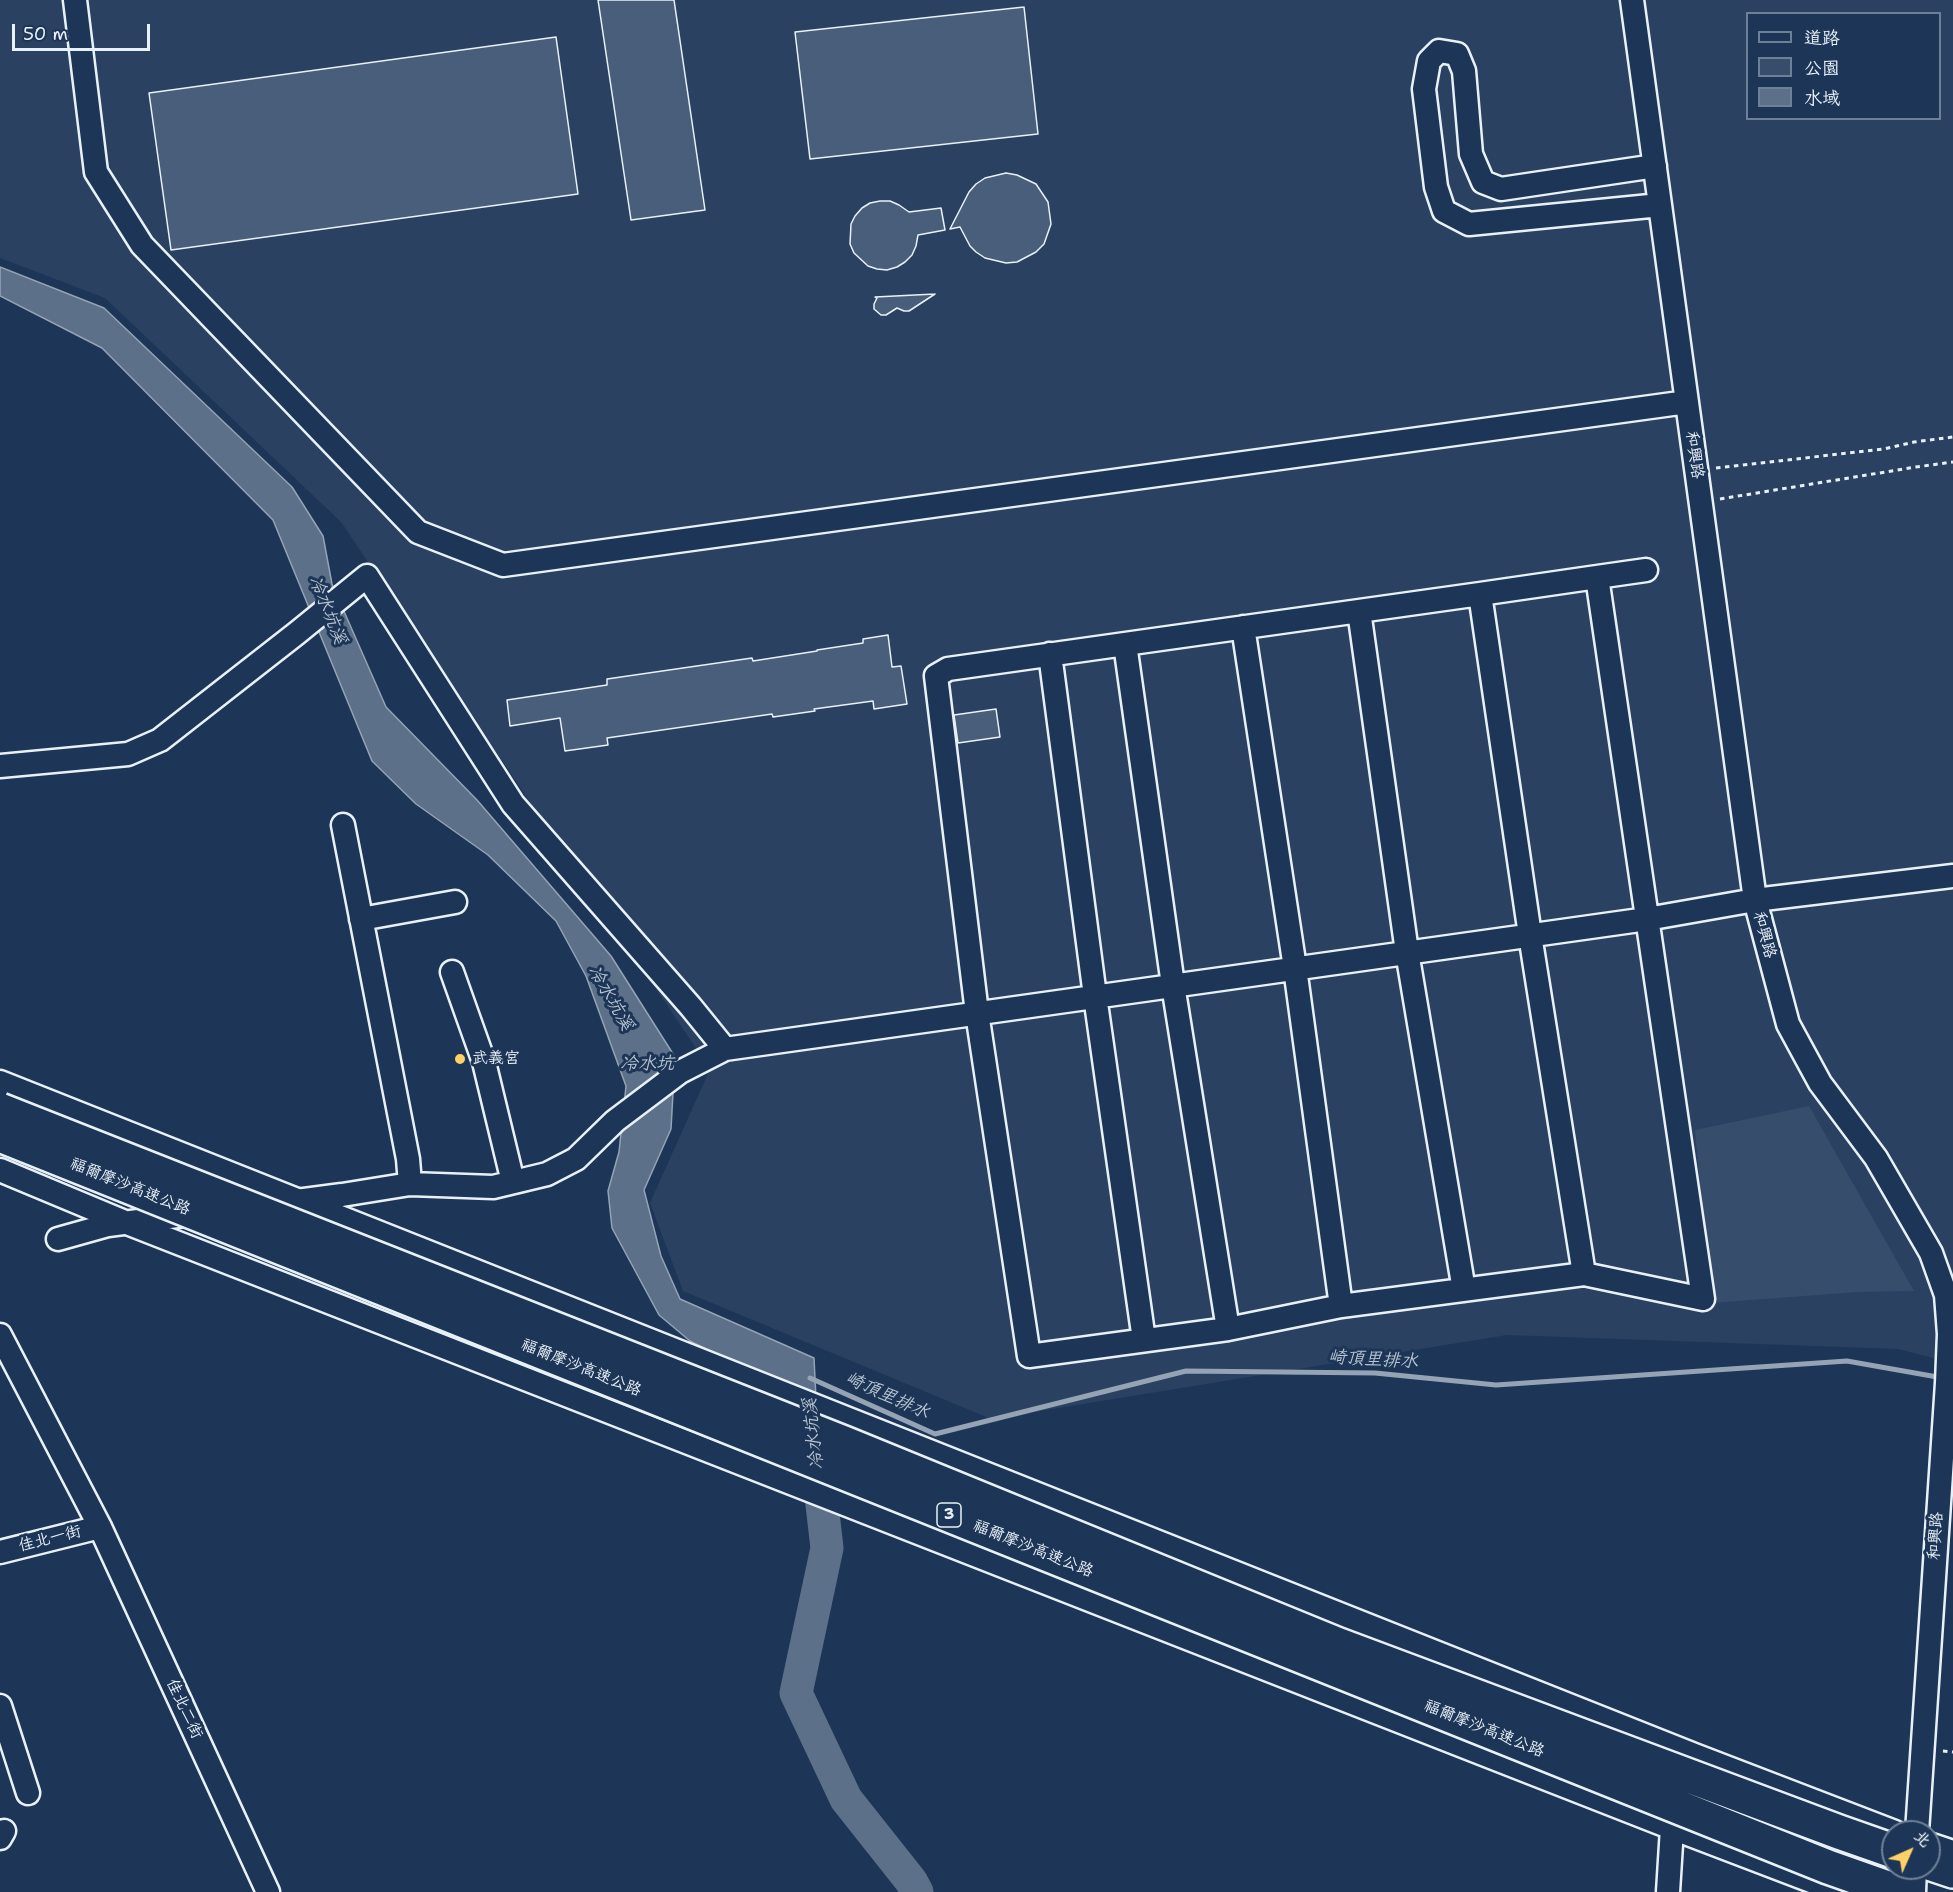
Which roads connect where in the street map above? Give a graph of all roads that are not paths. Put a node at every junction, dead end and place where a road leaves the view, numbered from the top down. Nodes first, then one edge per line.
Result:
1 (75, 0) edge
2 (1632, 0) edge
3 (1655, 166) junction
4 (1660, 205) junction
5 (1687, 402) junction
6 (1646, 570) dead end
7 (1597, 577) junction
8 (1480, 594) junction
9 (1359, 611) junction
10 (1243, 627) junction
11 (1125, 644) junction
12 (1050, 654) junction
13 (0, 766) edge
14 (343, 825) dead end
15 (1953, 876) edge
16 (1755, 900) junction
17 (454, 902) dead end
18 (361, 919) junction
19 (1647, 919) junction
20 (1530, 935) junction
21 (1407, 952) junction
22 (1295, 968) junction
23 (452, 972) dead end
24 (1173, 986) junction
25 (1095, 996) junction
26 (977, 1013) junction
27 (725, 1049) junction
28 (0, 1082) edge
29 (0, 1110) edge
30 (0, 1135) edge
31 (0, 1170) edge
32 (513, 1182) junction
33 (410, 1184) junction
34 (299, 1200) junction
35 (127, 1222) junction
36 (365, 1227) junction
37 (58, 1239) dead end
38 (1584, 1274) junction
39 (1464, 1290) junction
40 (337, 1305) junction
41 (1341, 1306) junction
42 (1228, 1329) junction
43 (0, 1335) edge
44 (1144, 1340) junction
45 (745, 1378) junction
46 (720, 1455) junction
47 (1111, 1524) junction
48 (100, 1527) junction
49 (0, 1552) edge
50 (1087, 1599) junction
51 (0, 1706) edge
52 (1692, 1754) junction
53 (28, 1793) dead end
54 (1918, 1820) edge
55 (1881, 1826) edge
56 (1672, 1828) junction
57 (1881, 1847) edge
58 (268, 1892) edge
59 (1668, 1892) edge
60 (1840, 1892) edge
61 (1899, 1892) edge

1 - 5 street
2 - 3 street, 和興路
3 - 4 street, 和興路
3 - 4 street
4 - 5 street, 和興路
5 - 16 street, 和興路
6 - 7 street
7 - 8 street
7 - 19 street
8 - 9 street
8 - 20 street
9 - 10 street
9 - 21 street
10 - 11 street
10 - 22 street
11 - 12 street
11 - 24 street
12 - 25 street
12 - 26 street
13 - 27 street
14 - 18 street
15 - 16 street
16 - 19 street
16 - 54 street, 和興路
17 - 18 street
18 - 33 street
19 - 20 street
19 - 38 street
20 - 21 street
20 - 38 street
21 - 22 street
21 - 39 street
22 - 24 street
22 - 41 street
23 - 32 street
24 - 25 street
24 - 42 street
25 - 26 street
25 - 44 street
26 - 27 street
26 - 44 street
27 - 32 street
28 - 34 street
29 - 57 highway, 福爾摩沙高速公路 / 3, bridge
30 - 61 highway, 福爾摩沙高速公路 / 3, bridge
31 - 35 street
32 - 33 street
33 - 34 street
34 - 35 street
34 - 36 street
35 - 37 street
35 - 40 street
36 - 40 street
36 - 45 street
38 - 39 street
39 - 41 street
40 - 46 street
41 - 42 street
42 - 44 street
43 - 48 street, 佳北二街
45 - 46 street
45 - 47 street
46 - 50 street
47 - 50 street
47 - 52 street
48 - 49 street, 佳北一街
48 - 58 street, 佳北二街
50 - 56 street
51 - 53 street
52 - 55 street
52 - 56 street
56 - 59 street
56 - 60 street

